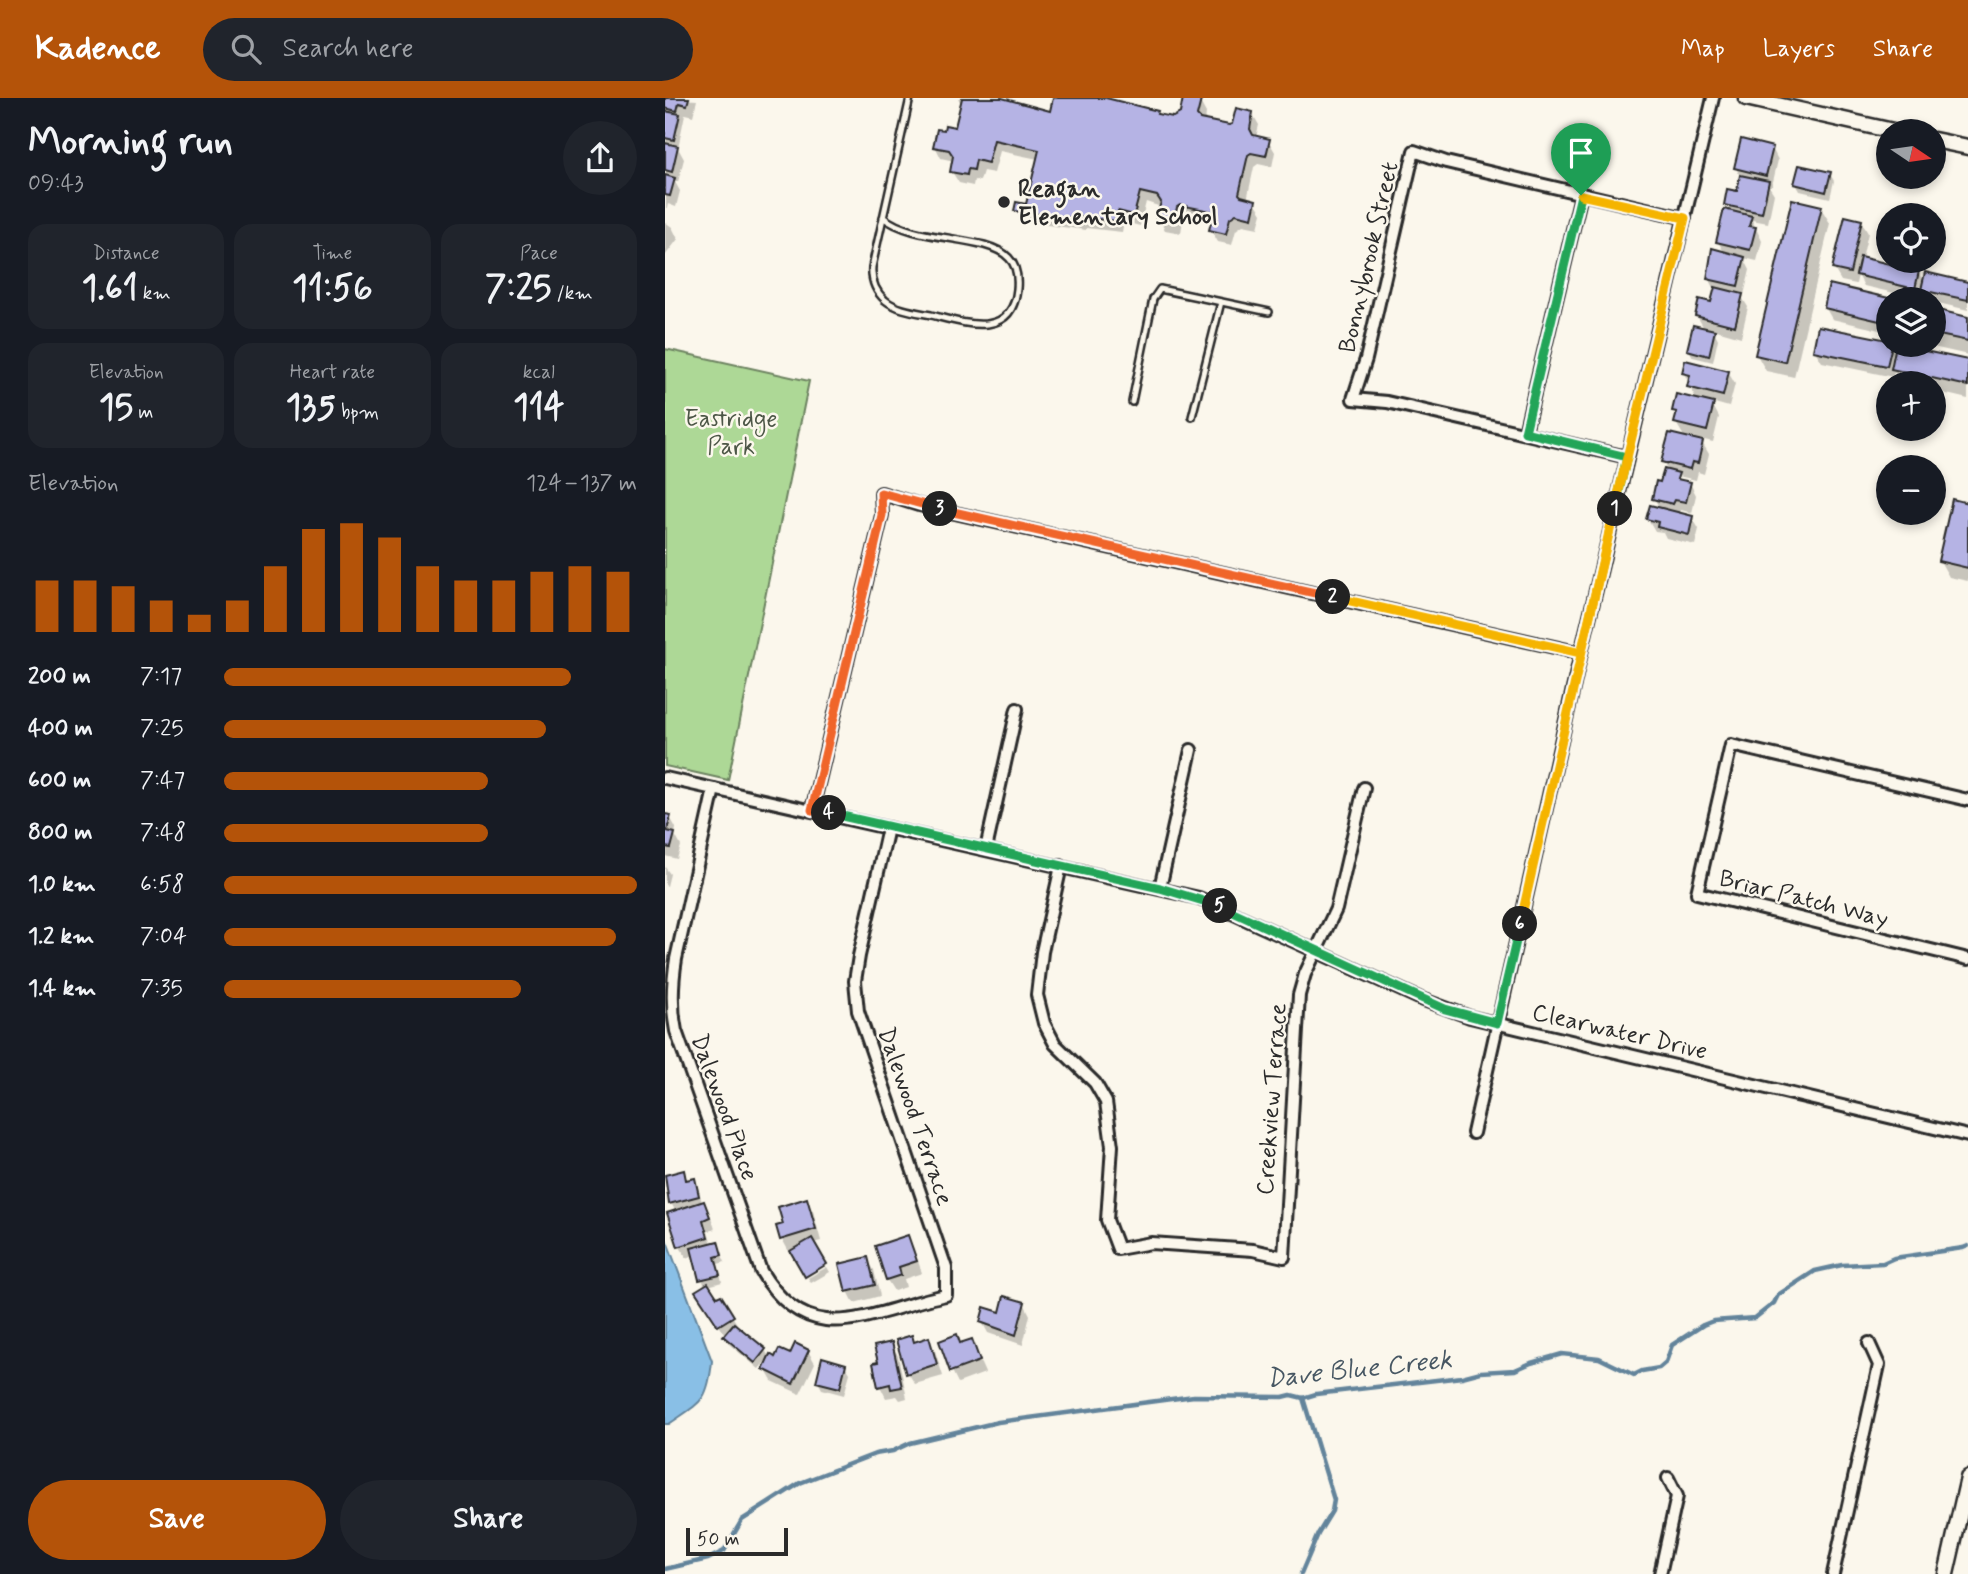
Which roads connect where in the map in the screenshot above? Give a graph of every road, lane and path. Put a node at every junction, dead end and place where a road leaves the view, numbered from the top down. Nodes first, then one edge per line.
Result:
1 (910, 98) edge
2 (1713, 98) edge
3 (1746, 98) edge
4 (1876, 127) edge
5 (1946, 142) edge
6 (1968, 147) edge
7 (1581, 195) junction
8 (883, 217) junction
9 (1685, 218) junction
10 (1221, 302) junction
11 (1269, 312) dead end
12 (1132, 402) dead end
13 (1192, 417) dead end
14 (1525, 432) junction
15 (1627, 457) junction
16 (1581, 653) junction
17 (1017, 709) dead end
18 (1191, 750) dead end
19 (665, 778) edge
20 (1364, 788) dead end
21 (714, 789) junction
22 (1968, 800) edge
23 (812, 810) junction
24 (888, 828) junction
25 (986, 849) junction
26 (1061, 866) junction
27 (1160, 888) junction
28 (1317, 951) junction
29 (1968, 959) edge
30 (1497, 1023) junction
31 (1472, 1133) dead end
32 (1968, 1136) edge
33 (825, 1321) joint
34 (1869, 1343) dead end
35 (1668, 1478) dead end
36 (1968, 1478) edge
37 (1660, 1574) edge
38 (1833, 1574) edge
39 (1946, 1574) edge

1 - 8 lane
2 - 9 street
3 - 4 street
5 - 6 street
7 - 9 street, Bonnybrook Street
7 - 14 street
7 - 14 street, Bonnybrook Street
8 - 8 lane
9 - 15 street
10 - 11 lane
10 - 12 lane
10 - 13 lane
14 - 15 street
15 - 16 street
16 - 23 street
16 - 30 street
17 - 25 street
18 - 27 street
19 - 21 street, Clearwater Drive
20 - 28 street, Creekview Terrace
21 - 23 street, Clearwater Drive
21 - 33 street, Dalewood Place
22 - 29 street, Briar Patch Way
23 - 24 street, Clearwater Drive
24 - 25 street, Clearwater Drive
24 - 33 street, Dalewood Terrace
25 - 26 street, Clearwater Drive
26 - 27 street, Clearwater Drive
26 - 28 street, Creekview Terrace
27 - 28 street, Clearwater Drive
28 - 30 street, Clearwater Drive
30 - 31 street
30 - 32 street, Clearwater Drive
34 - 38 street
35 - 37 street
36 - 39 street

